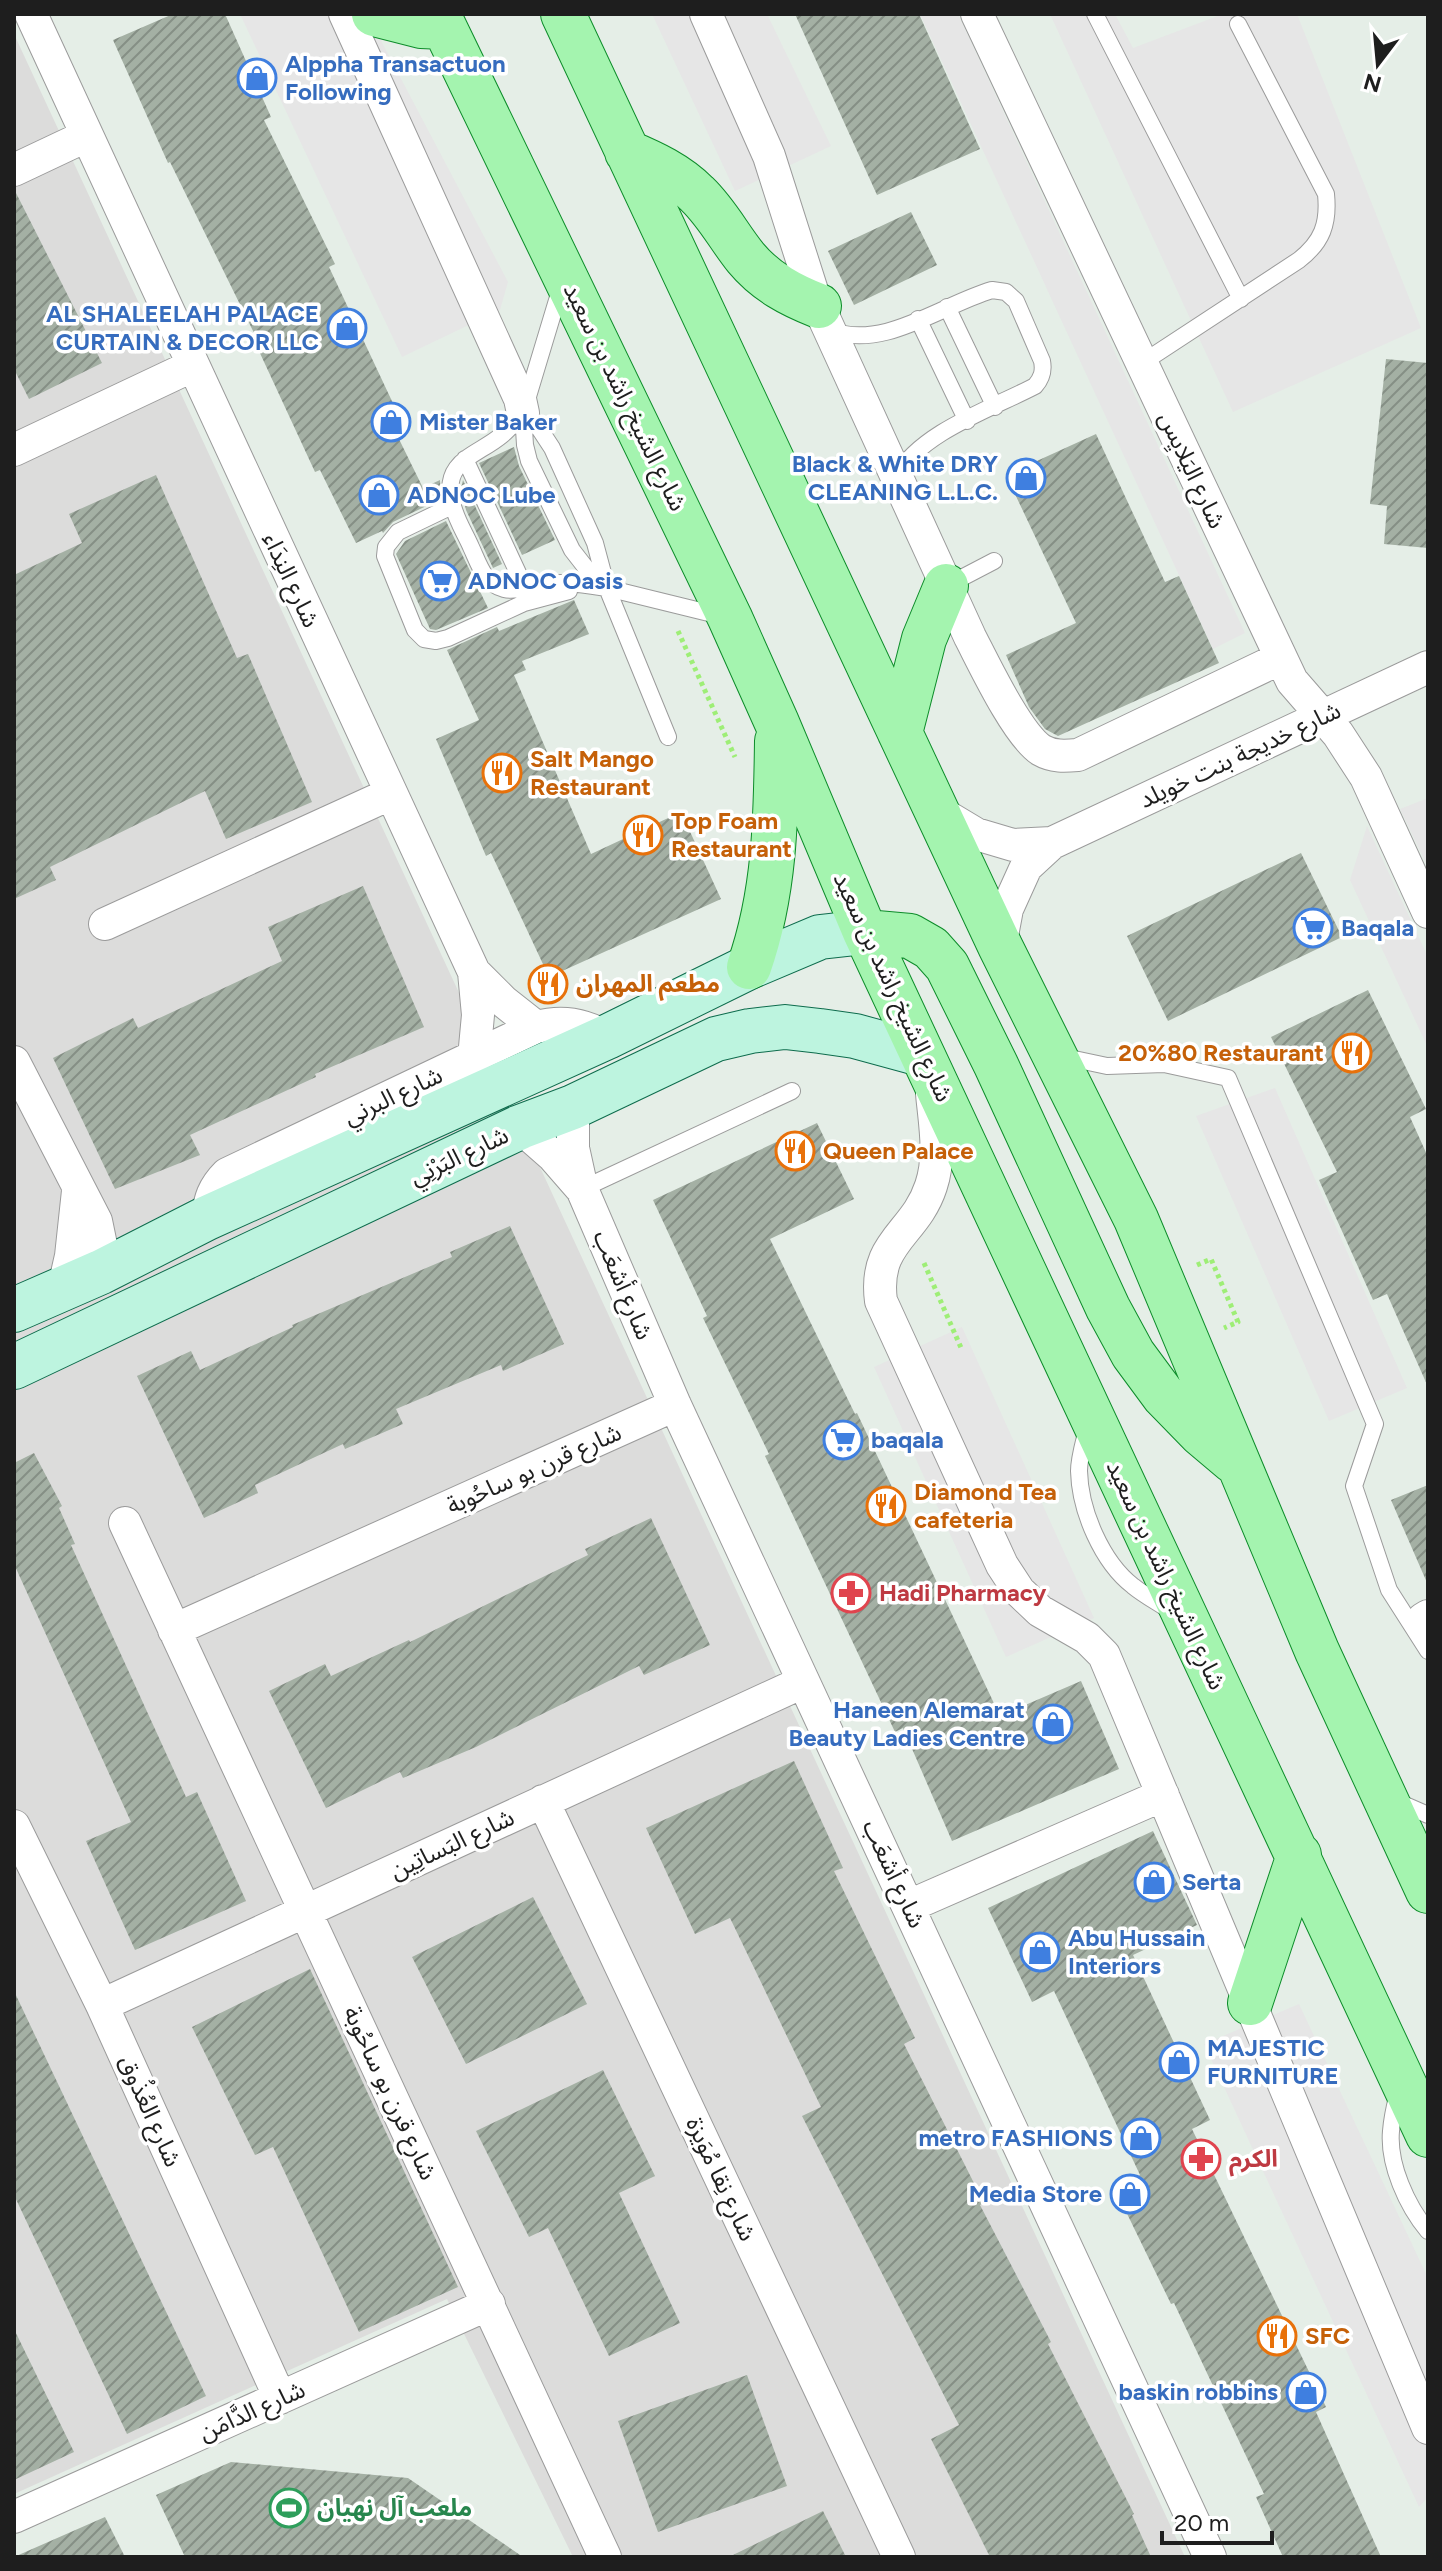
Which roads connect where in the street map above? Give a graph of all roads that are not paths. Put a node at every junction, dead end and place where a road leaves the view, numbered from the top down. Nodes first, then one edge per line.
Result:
1 (31, 14) edge
2 (345, 14) edge
3 (374, 14) edge
4 (563, 14) edge
5 (706, 14) edge
6 (977, 14) edge
7 (1095, 14) edge
8 (441, 20) edge
9 (1238, 24) dead end
10 (86, 136) junction
11 (627, 152) junction
12 (14, 170) edge
13 (566, 275) junction
14 (1241, 299) junction
15 (947, 307) junction
16 (823, 318) junction
17 (918, 319) junction
18 (1142, 363) junction
19 (192, 366) junction
20 (995, 407) junction
21 (523, 413) junction
22 (967, 421) junction
23 (14, 450) edge
24 (465, 459) junction
25 (896, 477) junction
26 (452, 506) junction
27 (994, 561) dead end
28 (946, 586) junction
29 (525, 588) junction
30 (607, 588) junction
31 (730, 618) junction
32 (1281, 658) junction
33 (1428, 667) edge
34 (1323, 716) junction
35 (777, 723) junction
36 (900, 733) junction
37 (668, 737) dead end
38 (390, 794) junction
39 (936, 810) junction
40 (1052, 843) junction
41 (1428, 912) edge
42 (105, 924) dead end
43 (865, 932) junction
44 (1000, 946) junction
45 (749, 967) junction
46 (474, 972) junction
47 (536, 1027) junction
48 (607, 1037) junction
49 (1054, 1055) junction
50 (474, 1058) junction
51 (925, 1060) junction
52 (14, 1062) edge
53 (792, 1091) dead end
54 (573, 1107) junction
55 (520, 1127) junction
56 (582, 1189) junction
57 (207, 1218) junction
58 (83, 1280) junction
59 (14, 1310) edge
60 (14, 1349) edge
61 (14, 1367) edge
62 (675, 1405) junction
63 (1241, 1468) junction
64 (125, 1523) dead end
65 (174, 1630) junction
66 (1428, 1651) edge
67 (803, 1682) junction
68 (1163, 1795) junction
69 (1383, 1795) junction
70 (543, 1801) junction
71 (1428, 1815) edge
72 (14, 1826) edge
73 (1299, 1855) junction
74 (1428, 1891) edge
75 (909, 1906) junction
76 (304, 1912) junction
77 (1250, 2003) junction
78 (102, 2005) junction
79 (1401, 2075) junction
80 (1428, 2135) edge
81 (1428, 2231) edge
82 (489, 2304) junction
83 (280, 2398) junction
84 (1428, 2428) edge
85 (14, 2517) edge
86 (605, 2557) edge
87 (899, 2557) edge
88 (1210, 2557) edge

1 - 10 street, شارع النِدَاء
2 - 21 street
3 - 8 main road
4 - 11 main road
5 - 16 street
6 - 18 street, شارع اليَلايِس
7 - 14 lane
8 - 13 main road, شارع الشيخ راشد بن سعيد
9 - 14 lane
10 - 12 street
10 - 19 street, شارع النِدَاء
11 - 16 main road
11 - 36 main road
13 - 21 lane
13 - 31 main road, شارع الشيخ راشد بن سعيد
14 - 18 lane
15 - 17 lane
15 - 20 lane
15 - 20 lane
16 - 17 lane
16 - 25 street
17 - 22 lane
18 - 32 street, شارع اليَلايِس
19 - 23 street
19 - 38 street, شارع النِدَاء
20 - 22 lane
21 - 24 lane
21 - 30 lane
21 - 30 lane
22 - 25 lane
24 - 26 lane
24 - 29 lane
25 - 28 street
26 - 29 lane
26 - 30 lane
27 - 28 lane
28 - 32 street
28 - 36 main road
29 - 30 lane
30 - 31 lane
30 - 37 lane
31 - 35 main road, شارع الشيخ راشد بن سعيد
32 - 34 street, شارع اليَلايِس
33 - 34 street, شارع خديجة بنت خويلد
34 - 40 street, شارع خديجة بنت خويلد
34 - 41 street, شارع اليَلايِس
35 - 43 main road, شارع الشيخ راشد بن سعيد
35 - 45 main road
36 - 39 main road
38 - 42 street
38 - 46 street, شارع النِدَاء
39 - 40 street, شارع خديجة بنت خويلد
39 - 44 main road
40 - 44 street, شارع خديجة بنت خويلد
43 - 45 street, شارع البَرْنِي
43 - 51 main road, شارع الشيخ راشد بن سعيد
43 - 63 main road
44 - 49 main road
45 - 48 street, شارع البَرْنِي
46 - 47 street, شارع النِدَاء
46 - 50 street, شارع النِدَاء
47 - 48 street, شارع البرني
47 - 50 street, شارع البرني
48 - 57 street, شارع البَرْنِي
49 - 63 main road
49 - 66 lane
50 - 57 street, شارع البرني
51 - 54 street, شارع البَرْنِي
51 - 68 street
51 - 73 main road, شارع الشيخ راشد بن سعيد
52 - 58 street
53 - 56 lane
54 - 55 street, شارع البَرْنِي
54 - 56 street, شارع أشعَب
55 - 56 street, شارع أشعَب
55 - 61 street, شارع البَرْنِي
56 - 62 street, شارع أشعَب
57 - 58 street, شارع البَرْنِي
58 - 59 street, شارع البَرْنِي
58 - 60 street
62 - 65 street, شارع قرن بو ساحُوبة
62 - 67 street, شارع أشعَب
63 - 69 main road
64 - 65 street, شارع قرن بو ساحُوبة
65 - 76 street, شارع قرن بو ساحُوبة
67 - 70 street, شارع البَساتِين
67 - 75 street, شارع أشعَب
68 - 75 street
68 - 77 street
69 - 71 lane
69 - 74 main road
70 - 76 street, شارع البَساتِين
70 - 87 street, شارع نِقا مُوَيزة
72 - 78 street, شارع العُذُوق
73 - 77 main road
73 - 79 main road, شارع الشيخ راشد بن سعيد
75 - 88 street, شارع أشعَب
76 - 78 street, شارع البَساتِين
76 - 82 street, شارع قرن بو ساحُوبة
77 - 84 street
78 - 83 street, شارع العُذُوق
79 - 80 main road, شارع الشيخ راشد بن سعيد
79 - 81 lane
82 - 83 street, شارع الدَّامَن
82 - 86 street, شارع قرن بو ساحُوبة
83 - 85 street, شارع الدَّامَن

